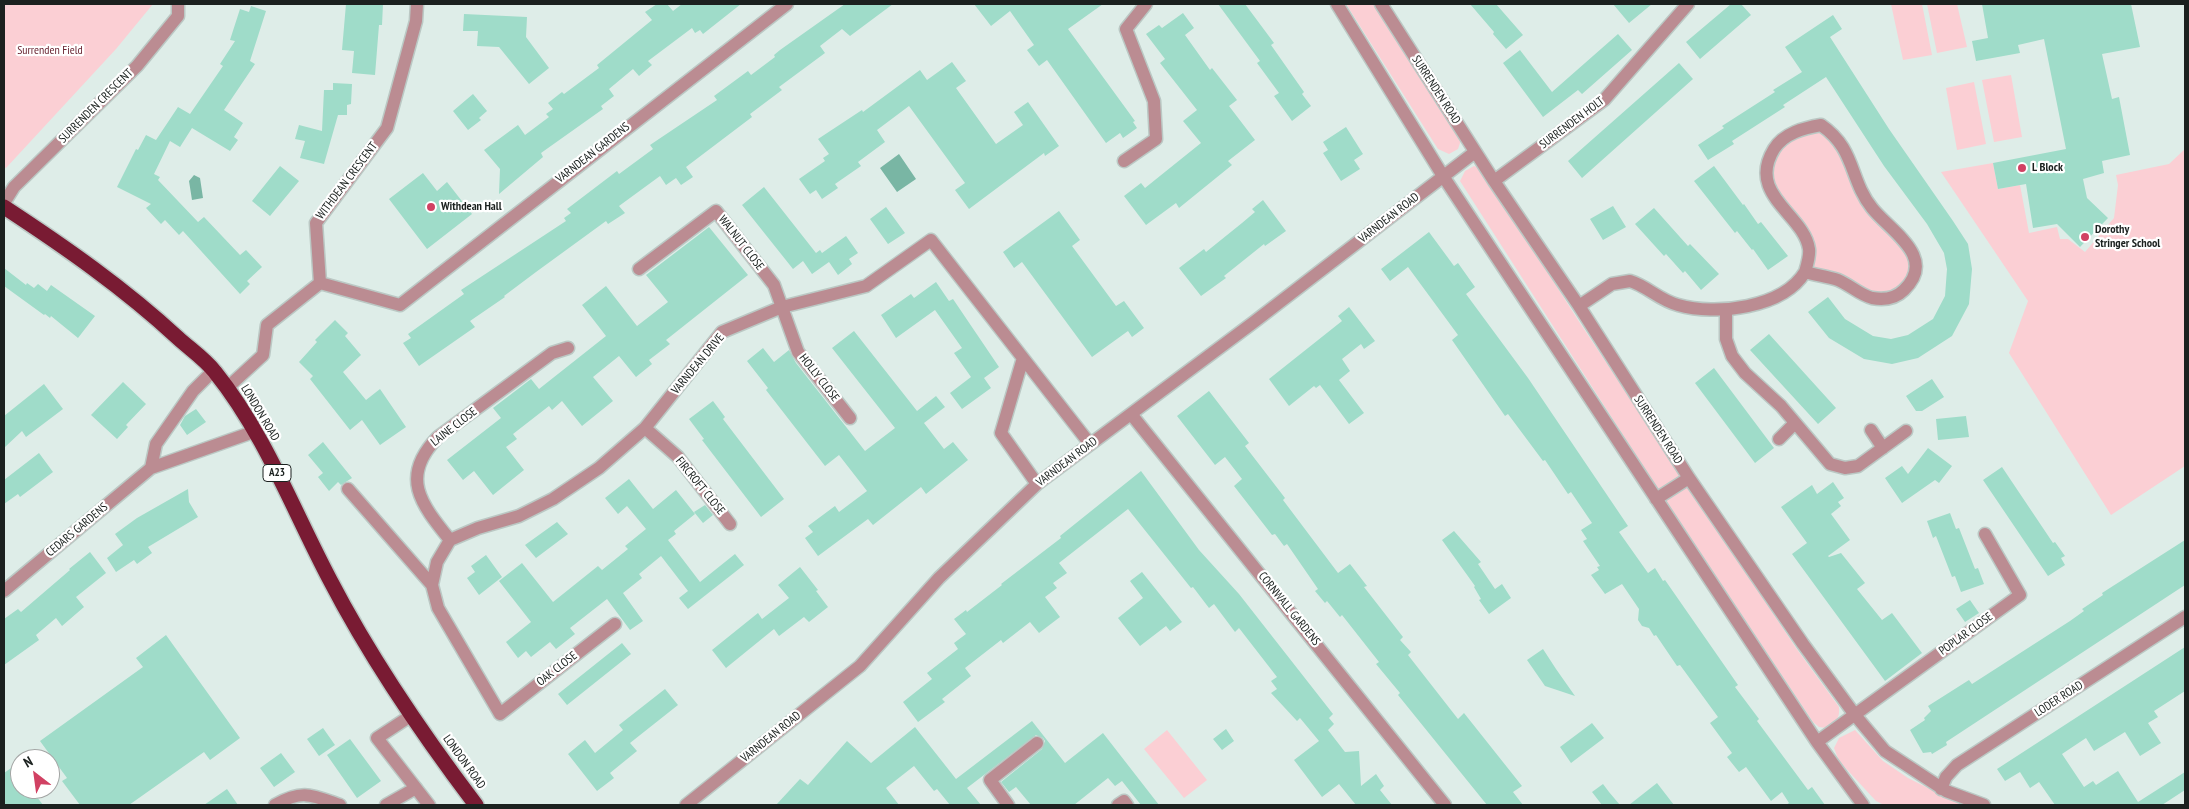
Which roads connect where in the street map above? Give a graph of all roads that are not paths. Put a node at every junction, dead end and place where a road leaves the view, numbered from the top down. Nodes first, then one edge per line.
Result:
1 (178, 4) edge
2 (417, 4) edge
3 (784, 4) edge
4 (1146, 4) edge
5 (1337, 4) edge
6 (1381, 4) edge
7 (1681, 6) edge
8 (1475, 152) junction
9 (1124, 161) dead end
10 (1443, 176) junction
11 (1494, 181) junction
12 (4, 203) edge
13 (4, 207) edge
14 (639, 269) dead end
15 (1805, 272) junction
16 (320, 283) junction
17 (1579, 306) junction
18 (782, 307) junction
19 (1726, 310) junction
20 (568, 348) dead end
21 (1023, 358) junction
22 (214, 370) junction
23 (227, 388) junction
24 (1132, 414) junction
25 (850, 418) dead end
26 (1796, 423) junction
27 (645, 428) junction
28 (1871, 430) dead end
29 (256, 431) junction
30 (1906, 432) dead end
31 (1779, 438) dead end
32 (1090, 444) junction
33 (1883, 448) junction
34 (151, 468) junction
35 (1689, 478) junction
36 (1037, 484) junction
37 (348, 489) dead end
38 (1656, 499) junction
39 (730, 524) dead end
40 (1985, 534) dead end
41 (450, 540) junction
42 (432, 585) junction
43 (4, 591) edge
44 (2185, 617) edge
45 (615, 624) dead end
46 (412, 715) junction
47 (1855, 715) junction
48 (1817, 742) junction
49 (1037, 743) dead end
50 (416, 788) junction
51 (1941, 789) junction
52 (275, 805) edge
53 (340, 805) edge
54 (386, 805) edge
55 (429, 805) edge
56 (476, 805) edge
57 (686, 805) edge
58 (1008, 805) edge
59 (1118, 805) edge
60 (1126, 805) edge
61 (1445, 805) edge
62 (1862, 805) edge
63 (1984, 805) edge

1 - 12 street, SURRENDEN CRESCENT
2 - 16 street, WITHDEAN CRESCENT
3 - 16 street, VARNDEAN GARDENS
4 - 9 street
5 - 10 street
6 - 8 street, SURRENDEN ROAD
7 - 11 street, SURRENDEN HOLT
8 - 10 street, VARNDEAN ROAD
8 - 11 street, SURRENDEN ROAD
10 - 24 street, VARNDEAN ROAD
10 - 38 street
11 - 17 street, SURRENDEN ROAD
13 - 22 highway, LONDON ROAD / A23
14 - 18 street, WALNUT CLOSE
15 - 15 street
15 - 19 street
16 - 23 street
17 - 19 street
17 - 35 street, SURRENDEN ROAD
18 - 21 street, VARNDEAN DRIVE
18 - 25 street, HOLLY CLOSE
18 - 27 street, VARNDEAN DRIVE
19 - 26 street
20 - 41 street, LAINE CLOSE
21 - 32 street, VARNDEAN DRIVE
21 - 36 street
22 - 23 highway, LONDON ROAD / A23
22 - 34 street
23 - 29 highway, LONDON ROAD / A23
24 - 32 street, VARNDEAN ROAD
24 - 61 street, CORNWALL GARDENS
26 - 31 street
26 - 33 street
27 - 39 street, FIRCROFT CLOSE
27 - 41 street, VARNDEAN DRIVE
28 - 33 street
29 - 34 street, CEDARS GARDENS
29 - 46 highway, LONDON ROAD / A23
30 - 33 street
32 - 36 street, VARNDEAN ROAD
34 - 43 street, CEDARS GARDENS
35 - 38 street
35 - 47 street, SURRENDEN ROAD
36 - 57 street, VARNDEAN ROAD
37 - 42 street
38 - 48 street
40 - 47 street, POPLAR CLOSE
41 - 42 street
42 - 45 street, OAK CLOSE
44 - 51 street, LODER ROAD
46 - 50 street
46 - 56 highway, LONDON ROAD / A23
47 - 48 street
47 - 51 street, SURRENDEN ROAD
48 - 62 street
49 - 58 street
50 - 54 street
50 - 55 street
51 - 63 street, SURRENDEN ROAD
52 - 53 street
59 - 60 street

